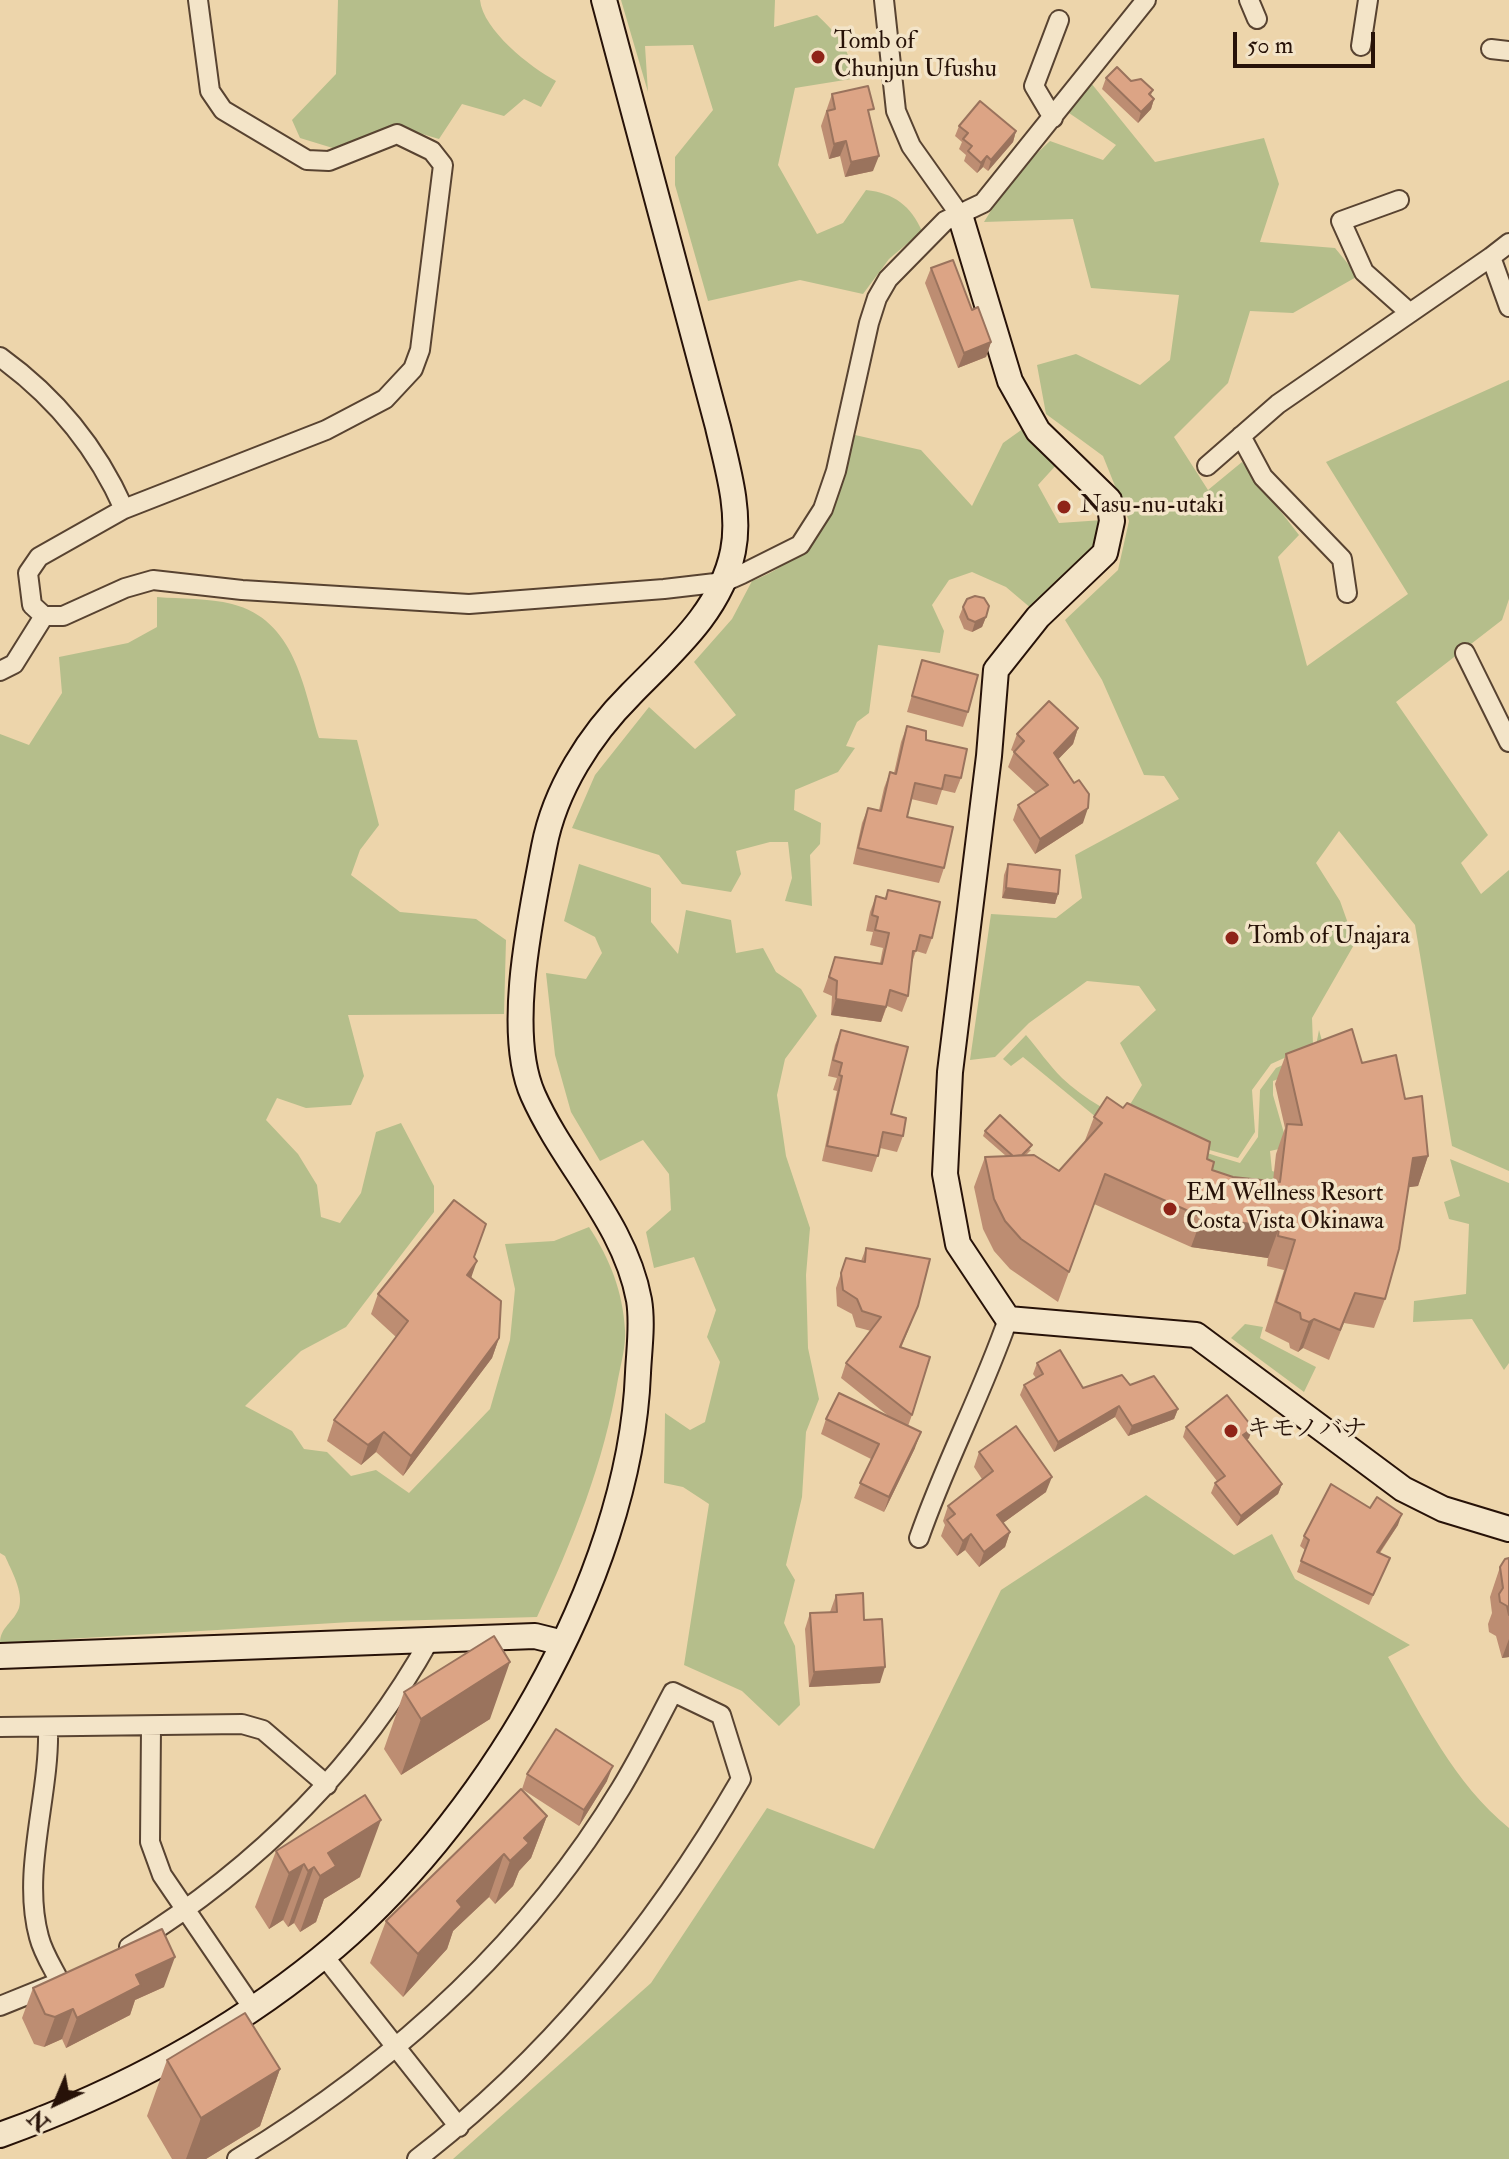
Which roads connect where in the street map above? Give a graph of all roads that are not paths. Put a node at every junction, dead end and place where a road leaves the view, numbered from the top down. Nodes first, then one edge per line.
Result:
1 (198, 0) edge
2 (604, 0) edge
3 (884, 0) edge
4 (1146, 0) edge
5 (1249, 0) edge
6 (1368, 0) edge
7 (1257, 19) dead end
8 (1059, 20) dead end
9 (1361, 46) dead end
10 (1053, 118) junction
11 (1399, 200) dead end
12 (960, 215) junction
13 (1509, 243) edge
14 (1491, 257) junction
15 (1509, 307) edge
16 (1410, 313) junction
17 (0, 357) edge
18 (1241, 436) junction
19 (1207, 466) dead end
20 (124, 509) junction
21 (724, 582) junction
22 (1347, 593) dead end
23 (44, 616) junction
24 (1465, 653) dead end
25 (0, 671) edge
26 (1509, 742) edge
27 (1008, 1319) junction
28 (1509, 1529) edge
29 (919, 1538) dead end
30 (430, 1639) junction
31 (563, 1643) junction
32 (0, 1656) edge
33 (0, 1727) edge
34 (48, 1728) junction
35 (151, 1728) junction
36 (327, 1785) junction
37 (187, 1911) junction
38 (114, 1955) edge
39 (324, 1956) junction
40 (0, 2006) edge
41 (254, 2010) junction
42 (397, 2048) junction
43 (459, 2127) junction
44 (0, 2135) edge
45 (237, 2159) edge
46 (417, 2159) edge

1 - 20 street
2 - 21 street
3 - 12 street
4 - 10 street
5 - 7 street
6 - 9 street
8 - 10 street
10 - 12 street
11 - 16 street
12 - 21 street
12 - 27 street
13 - 14 street
14 - 15 street
14 - 16 street
16 - 18 street
17 - 20 street
18 - 19 street
18 - 22 street
20 - 23 street
21 - 23 street
21 - 31 street
23 - 25 street
24 - 26 street
27 - 28 street
27 - 29 street
30 - 31 street
30 - 32 street
30 - 36 street
31 - 39 street
33 - 34 street
34 - 35 street
34 - 40 street
35 - 36 street
35 - 37 street
36 - 37 street
37 - 38 street
37 - 41 street
39 - 41 street
39 - 42 street
41 - 44 street
42 - 43 street
42 - 43 street
42 - 45 street
43 - 46 street

